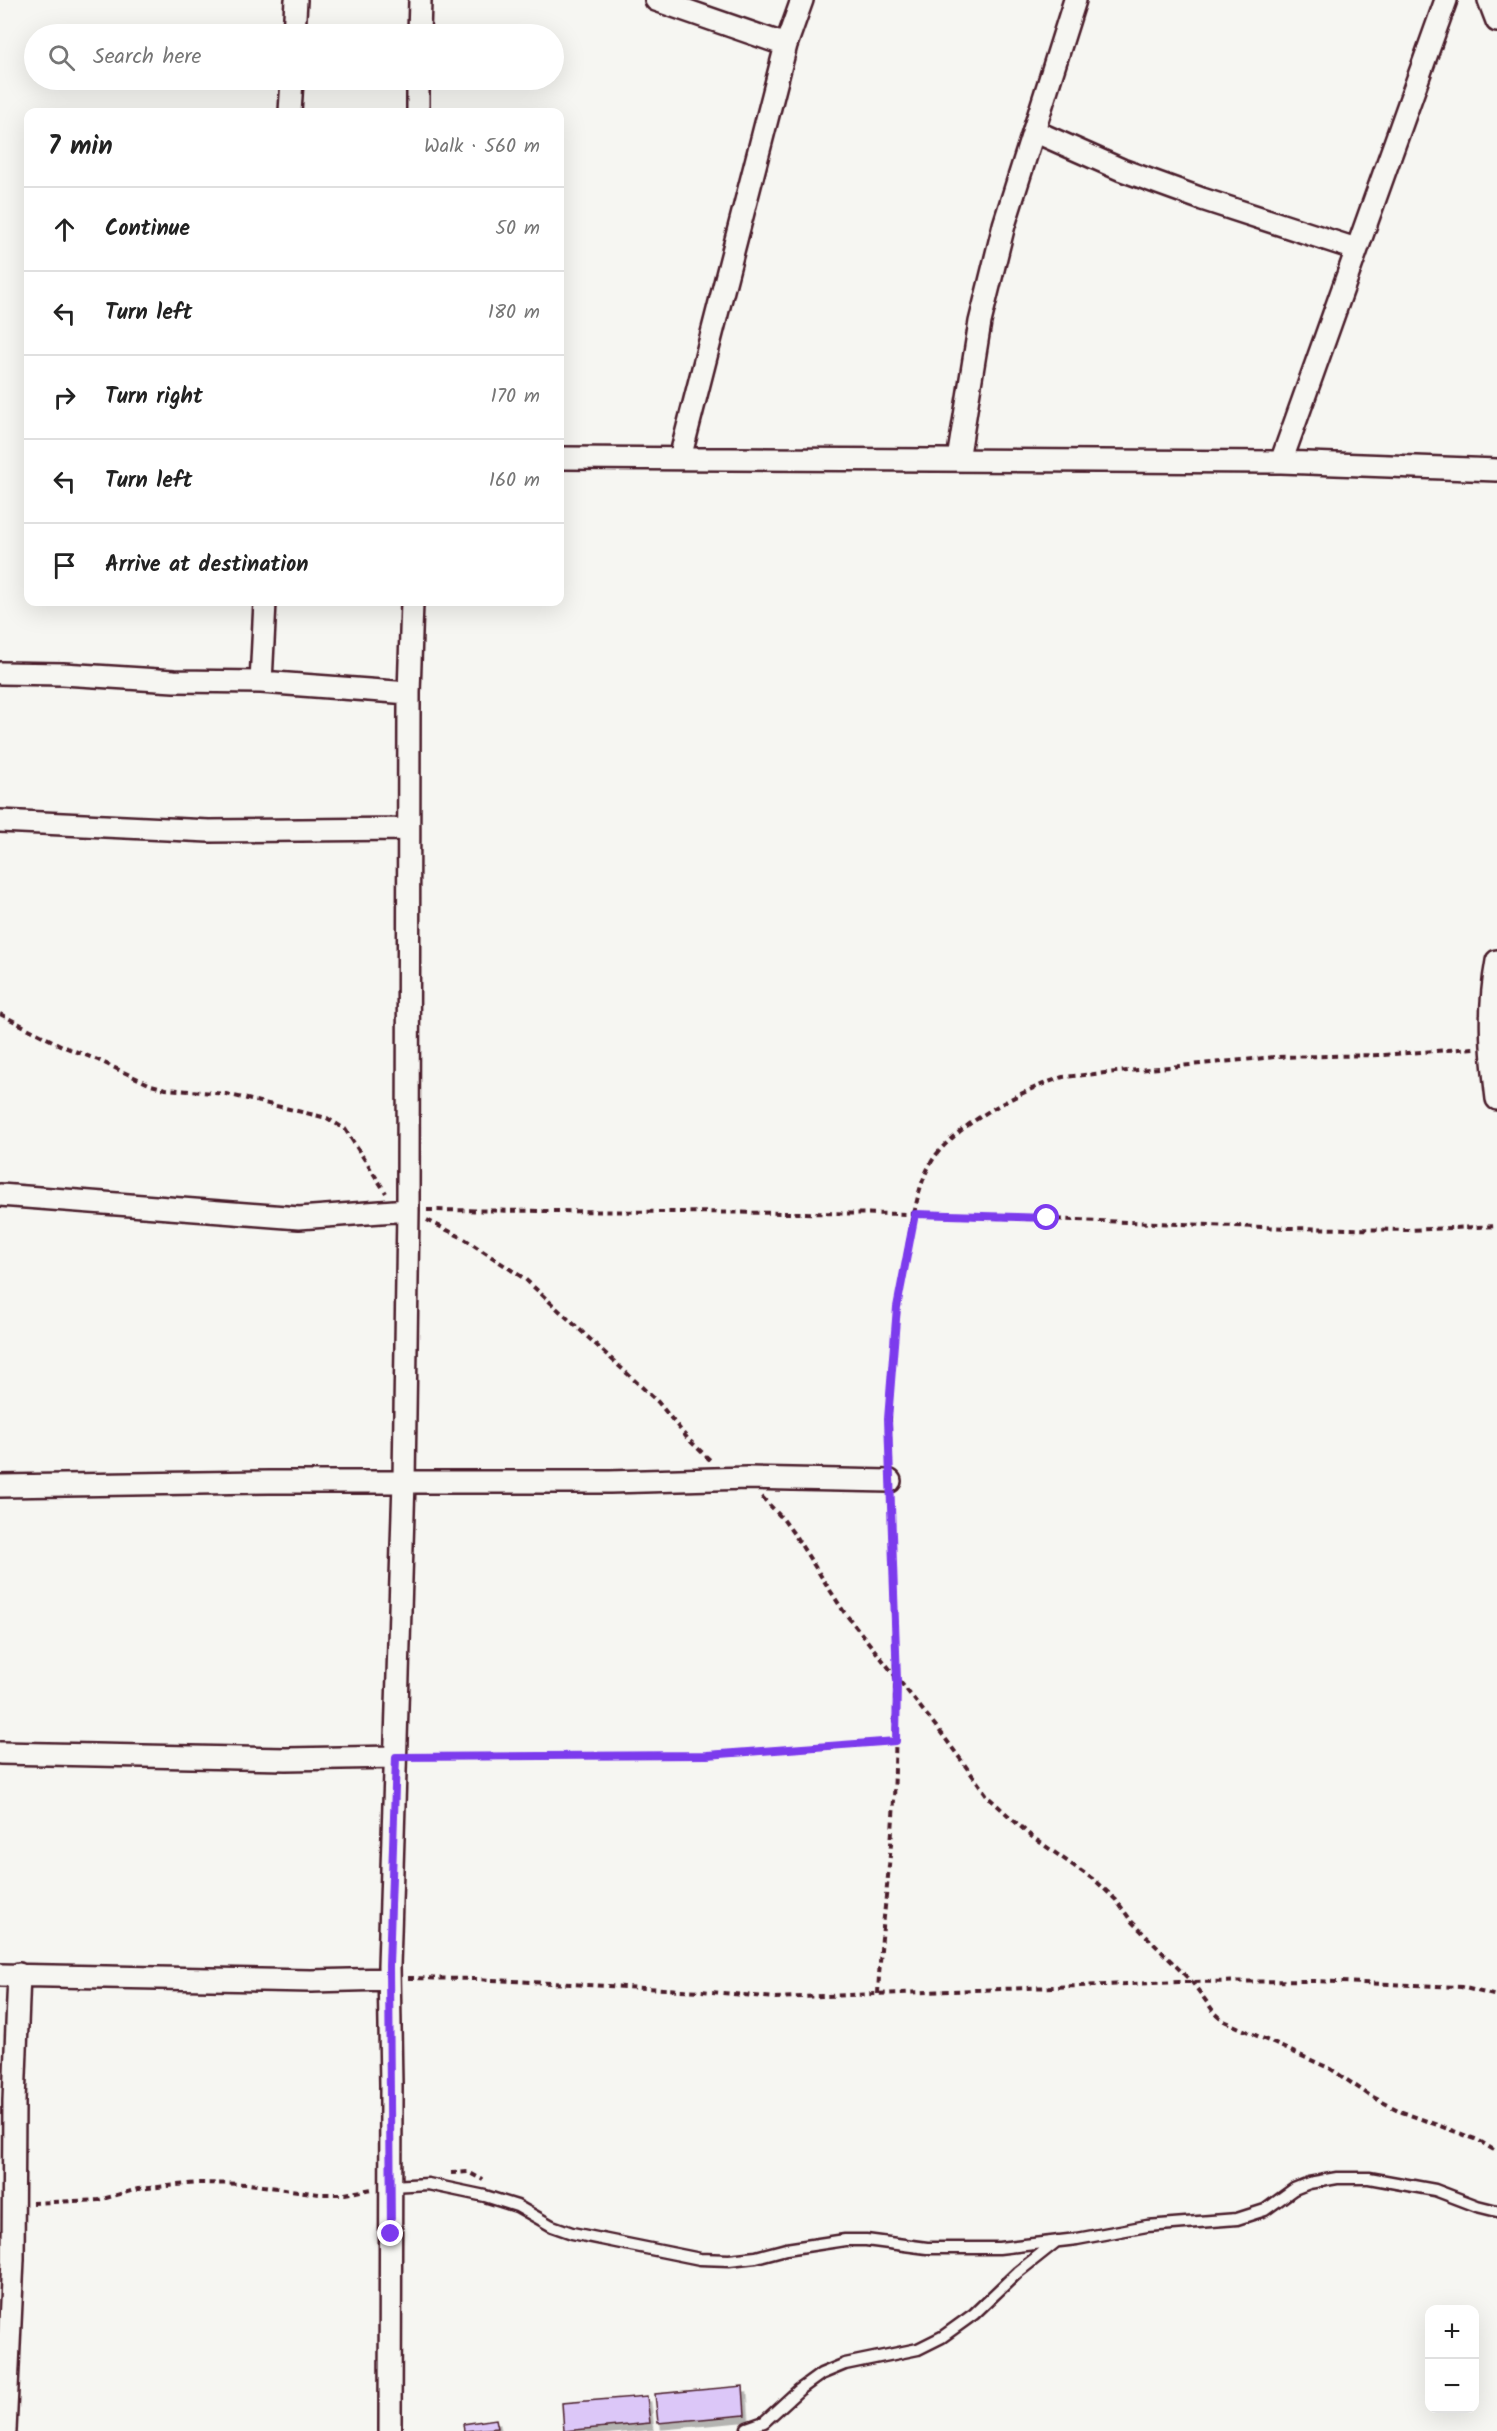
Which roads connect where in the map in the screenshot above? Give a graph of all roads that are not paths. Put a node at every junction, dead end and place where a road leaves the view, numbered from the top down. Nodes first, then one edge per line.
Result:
1 (296, 0) edge
2 (420, 0) edge
3 (656, 0) edge
4 (802, 0) edge
5 (1075, 0) edge
6 (1446, 0) edge
7 (1489, 0) edge
8 (1497, 21) edge
9 (295, 24) edge
10 (419, 24) edge
11 (786, 45) junction
12 (291, 90) edge
13 (418, 90) edge
14 (290, 108) edge
15 (418, 108) edge
16 (1034, 131) junction
17 (1356, 249) junction
18 (564, 458) edge
19 (680, 458) junction
20 (958, 460) junction
21 (1281, 462) junction
22 (1497, 470) edge
23 (265, 606) edge
24 (412, 606) edge
25 (0, 673) edge
26 (261, 682) junction
27 (409, 693) junction
28 (0, 821) edge
29 (407, 829) junction
30 (1497, 961) edge
31 (1497, 1099) edge
32 (0, 1195) edge
33 (408, 1210) junction
34 (404, 1481) junction
35 (890, 1481) road end
36 (0, 1486) edge
37 (0, 1753) edge
38 (396, 1757) junction
39 (10, 1974) edge
40 (389, 1979) junction
41 (391, 2186) junction
42 (1497, 2211) edge
43 (1057, 2241) junction
44 (747, 2428) dead end
45 (5, 2431) edge
46 (390, 2431) edge

1 - 9 street
2 - 10 street
3 - 11 street
4 - 11 street
5 - 16 street
6 - 17 street
7 - 8 street
11 - 19 street
12 - 14 street
13 - 15 street
16 - 17 street
16 - 20 street
17 - 21 street
18 - 19 street
19 - 20 street
20 - 21 street
21 - 22 street
23 - 26 street
24 - 27 street
25 - 26 street
26 - 27 street
27 - 29 street
28 - 29 street
29 - 33 street
30 - 31 street
32 - 33 street
33 - 34 street
34 - 35 street
34 - 36 street
34 - 38 street
37 - 38 street
38 - 40 street
39 - 40 street
39 - 45 street
40 - 41 street
41 - 43 lane
41 - 46 street
42 - 43 lane
43 - 44 lane

